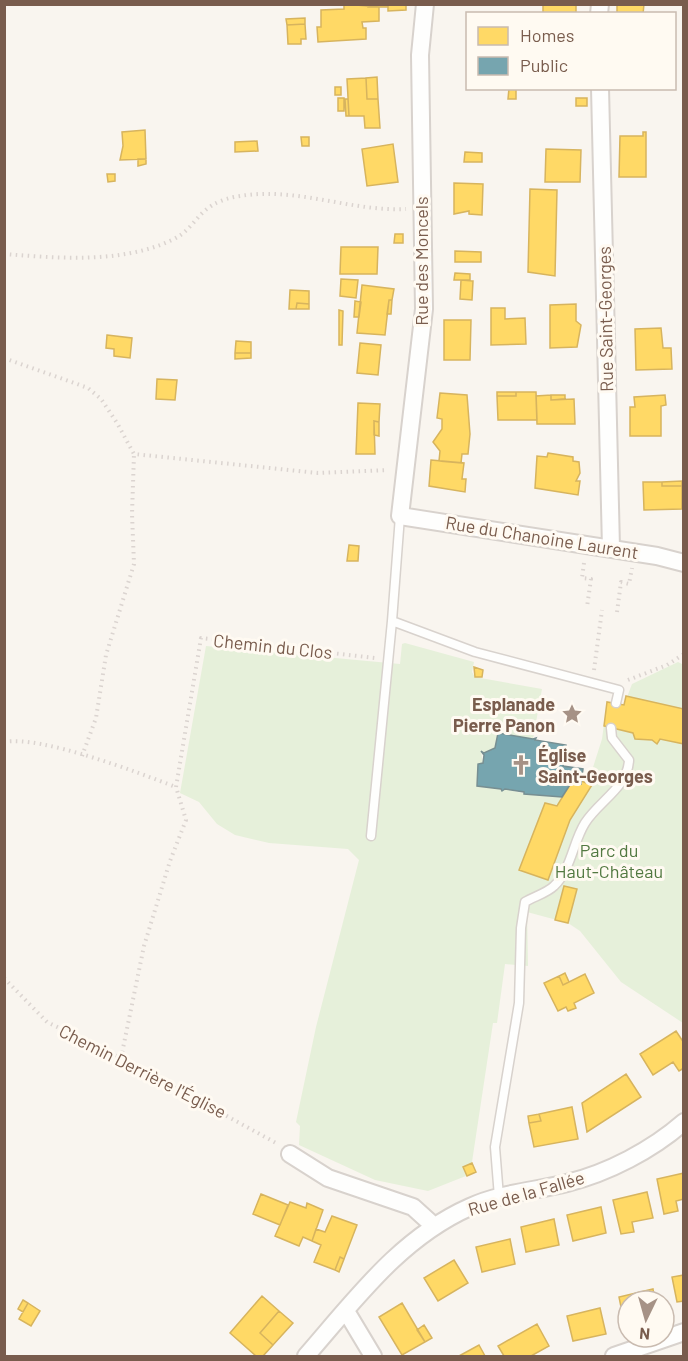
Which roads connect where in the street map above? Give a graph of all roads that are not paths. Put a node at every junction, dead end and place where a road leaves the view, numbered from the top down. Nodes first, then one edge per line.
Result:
1 (425, 4) edge
2 (600, 90) edge
3 (400, 516) junction
4 (610, 549) junction
5 (684, 563) edge
6 (392, 621) junction
7 (616, 703) dead end
8 (611, 728) dead end
9 (370, 836) dead end
10 (684, 1122) edge
11 (290, 1154) road end
12 (500, 1198) junction
13 (434, 1226) junction
14 (346, 1311) junction
15 (684, 1332) edge
16 (306, 1356) edge
17 (373, 1356) edge
18 (614, 1356) edge

1 - 3 street, Rue des Moncels
2 - 4 street, Rue Saint-Georges
3 - 4 street, Rue du Chanoine Laurent
3 - 6 lane
4 - 5 street, Rue du Chanoine Laurent
6 - 7 lane
6 - 9 lane
8 - 12 lane
10 - 12 street, Rue de la Fallée
11 - 13 street
12 - 13 street, Rue de la Fallée
13 - 14 street, Rue de la Fallée
14 - 16 street, Rue de la Fallée
14 - 17 street
15 - 18 street

